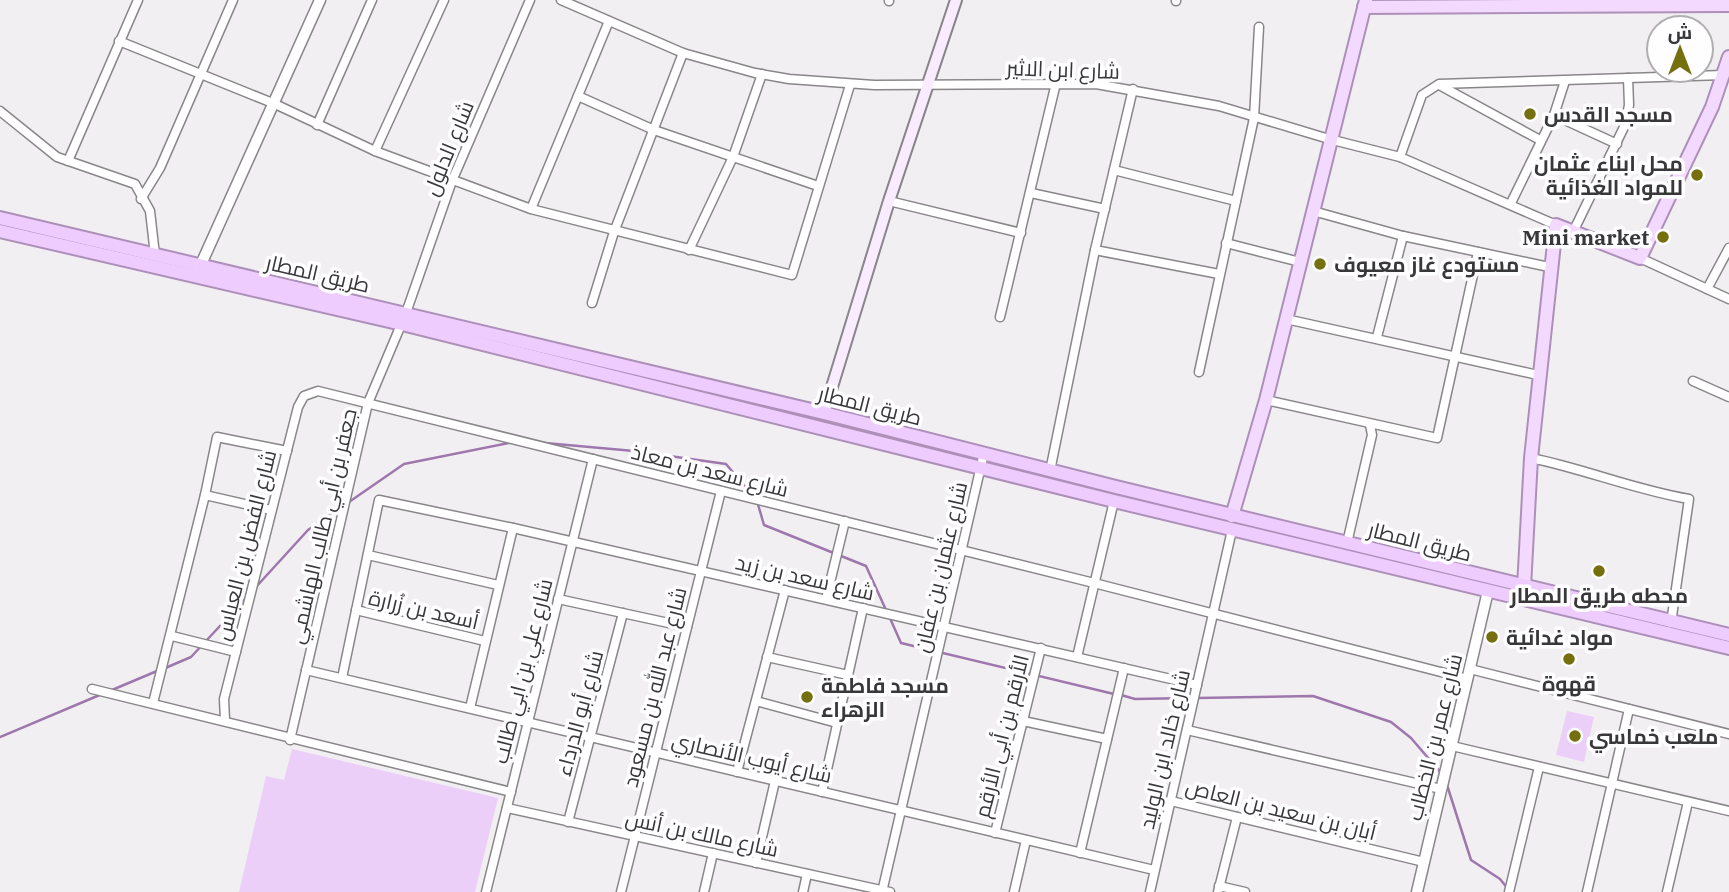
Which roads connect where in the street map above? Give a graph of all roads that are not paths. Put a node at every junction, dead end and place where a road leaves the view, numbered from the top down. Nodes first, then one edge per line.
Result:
1 (138, 0) edge
2 (233, 0) edge
3 (320, 0) edge
4 (372, 0) edge
5 (444, 0) edge
6 (530, 0) edge
7 (561, 0) edge
8 (956, 0) edge
9 (1365, 4) edge
10 (1729, 5) edge
11 (609, 21) junction
12 (1259, 27) dead end
13 (119, 41) junction
14 (683, 53) junction
15 (1729, 57) edge
16 (201, 74) junction
17 (762, 74) junction
18 (1726, 75) edge
19 (1628, 78) junction
20 (1565, 81) junction
21 (1056, 83) junction
22 (1439, 84) junction
23 (850, 85) junction
24 (928, 85) junction
25 (1133, 89) junction
26 (578, 96) junction
27 (275, 104) junction
28 (0, 111) edge
29 (1554, 115) junction
30 (1254, 118) junction
31 (317, 125) junction
32 (654, 130) junction
33 (1329, 139) junction
34 (1540, 140) junction
35 (1617, 144) junction
36 (375, 151) junction
37 (733, 157) junction
38 (1400, 157) junction
39 (68, 161) junction
40 (1114, 170) junction
41 (452, 181) junction
42 (818, 186) junction
43 (1031, 193) junction
44 (141, 199) junction
45 (889, 201) junction
46 (1236, 201) junction
47 (1511, 203) junction
48 (531, 209) junction
49 (1105, 209) junction
50 (1313, 211) junction
51 (0, 218) edge
52 (1556, 225) junction
53 (1574, 230) junction
54 (0, 232) edge
55 (614, 232) junction
56 (1021, 233) junction
57 (1403, 236) junction
58 (1226, 243) junction
59 (1729, 248) edge
60 (689, 250) junction
61 (1095, 250) junction
62 (1478, 252) junction
63 (119, 254) junction
64 (156, 255) junction
65 (1640, 258) junction
66 (1300, 262) junction
67 (201, 265) junction
68 (1549, 267) junction
69 (1219, 274) junction
70 (195, 278) junction
71 (1707, 289) junction
72 (1729, 299) edge
73 (592, 303) dead end
74 (1000, 317) dead end
75 (404, 318) junction
76 (1286, 318) junction
77 (1377, 337) junction
78 (1454, 355) junction
79 (1199, 372) dead end
80 (1538, 375) junction
81 (1693, 382) dead end
82 (318, 391) joint
83 (1729, 397) edge
84 (1266, 400) junction
85 (368, 403) junction
86 (824, 413) junction
87 (1370, 425) junction
88 (287, 451) junction
89 (984, 453) junction
90 (1531, 458) junction
91 (593, 459) junction
92 (981, 468) junction
93 (1050, 471) junction
94 (721, 491) junction
95 (205, 495) junction
96 (1114, 501) junction
97 (271, 510) junction
98 (845, 522) junction
99 (1231, 522) junction
100 (513, 528) junction
101 (573, 542) junction
102 (1347, 543) junction
103 (962, 550) junction
104 (368, 555) junction
105 (701, 571) junction
106 (1094, 583) junction
107 (498, 585) junction
108 (1524, 587) junction
109 (1505, 588) junction
110 (785, 590) junction
111 (1488, 591) junction
112 (558, 599) junction
113 (826, 599) junction
114 (863, 608) junction
115 (356, 610) junction
116 (623, 613) junction
117 (1212, 614) junction
118 (1671, 623) junction
119 (944, 626) junction
120 (687, 627) junction
121 (1729, 635) edge
122 (172, 636) junction
123 (485, 641) junction
124 (1041, 648) junction
125 (1729, 648) edge
126 (236, 652) junction
127 (767, 657) junction
128 (1077, 657) junction
129 (1125, 668) junction
130 (306, 670) junction
131 (1469, 674) junction
132 (848, 675) junction
133 (342, 678) junction
134 (1197, 685) junction
135 (92, 689) dead end
136 (756, 701) junction
137 (153, 703) junction
138 (470, 709) junction
139 (1629, 709) junction
140 (225, 720) junction
141 (1023, 721) junction
142 (528, 722) junction
143 (837, 723) junction
144 (1187, 730) junction
145 (1729, 734) edge
146 (591, 737) junction
147 (1107, 739) junction
148 (290, 740) junction
149 (1452, 746) junction
150 (655, 752) junction
151 (1539, 767) junction
152 (737, 772) junction
153 (775, 781) junction
154 (1611, 783) junction
155 (1441, 789) junction
156 (510, 792) junction
157 (822, 792) junction
158 (1171, 801) junction
159 (1688, 802) junction
160 (507, 808) junction
161 (901, 811) junction
162 (1729, 811) edge
163 (1237, 817) junction
164 (568, 822) junction
165 (995, 833) junction
166 (635, 836) junction
167 (1026, 840) junction
168 (713, 853) junction
169 (1080, 853) junction
170 (1424, 862) junction
171 (756, 863) junction
172 (1154, 870) junction
173 (807, 874) junction
174 (1218, 889) edge
175 (885, 891) edge
176 (486, 892) edge
177 (621, 892) edge
178 (704, 892) edge
179 (803, 892) edge
180 (1014, 892) edge
181 (1150, 892) edge
182 (1245, 892) edge
183 (1417, 892) edge
184 (1510, 892) edge
185 (1587, 892) edge
186 (1667, 892) edge

1 - 13 street
2 - 16 street
3 - 27 street
4 - 31 street
5 - 36 street
6 - 41 street, شارع الدلول
7 - 11 street, شارع ابن الاثير
8 - 24 main road
9 - 10 main road
9 - 33 main road
11 - 14 street, شارع ابن الاثير
11 - 26 street
12 - 30 street
13 - 16 street
13 - 39 street
14 - 17 street, شارع ابن الاثير
14 - 32 street
15 - 18 main road
16 - 27 street
16 - 44 street
17 - 23 street, شارع ابن الاثير
17 - 37 street
18 - 19 street
18 - 65 main road
19 - 20 street
19 - 35 street
20 - 22 street
20 - 29 street
21 - 24 street, شارع ابن الاثير
21 - 25 street, شارع ابن الاثير
21 - 43 street
22 - 34 street
22 - 38 street
23 - 24 street, شارع ابن الاثير
23 - 42 street
24 - 45 main road
25 - 30 street, شارع ابن الاثير
25 - 40 street
26 - 32 street
26 - 48 street
27 - 31 street
27 - 67 street
28 - 39 street
29 - 34 street
29 - 35 street
30 - 33 street, شارع ابن الاثير
30 - 46 street
31 - 36 street
32 - 37 street
32 - 55 street
33 - 38 street, شارع ابن الاثير
33 - 50 main road
34 - 47 street
35 - 53 street
36 - 41 street
37 - 42 street
37 - 60 street
38 - 47 street, شارع ابن الاثير
39 - 44 street
40 - 46 street
40 - 49 street
41 - 48 street
41 - 75 street, شارع الدلول
42 - 60 street
43 - 49 street
43 - 56 street
44 - 64 street
45 - 56 street
45 - 86 main road
46 - 58 street
47 - 52 street, شارع ابن الاثير
48 - 55 street
49 - 61 street
50 - 57 street
50 - 66 main road
51 - 63 highway, طريق المطار
52 - 53 main road
52 - 68 main road
53 - 65 main road
54 - 63 highway, طريق المطار
55 - 60 street
55 - 73 street
56 - 74 street
57 - 62 street
57 - 77 street
58 - 66 street
58 - 69 street
59 - 71 street
61 - 69 street
61 - 93 street
62 - 68 street
62 - 78 street
63 - 64 highway, طريق المطار
63 - 70 highway, طريق المطار
64 - 67 highway, طريق المطار
65 - 71 street
66 - 76 main road
67 - 70 street
67 - 75 highway, طريق المطار
68 - 80 main road
69 - 79 street
70 - 75 highway, طريق المطار
71 - 72 street
75 - 85 street, جعفر بن أبي طالب الهاشمي
75 - 86 highway, طريق المطار
75 - 92 highway, طريق المطار
76 - 77 street
76 - 84 main road
77 - 78 street
78 - 80 street
78 - 87 street
80 - 90 main road
81 - 83 street
82 - 85 street, شارع سعد بن معاذ
82 - 88 street, شارع الفضل بن العباس
84 - 87 street
84 - 99 main road
85 - 91 street, شارع سعد بن معاذ
85 - 130 street, جعفر بن أبي طالب الهاشمي
86 - 89 highway, طريق المطار
87 - 102 street
88 - 95 street
88 - 97 street, شارع الفضل بن العباس
89 - 92 street, شارع عثمان بن عفان
89 - 93 highway, طريق المطار
90 - 108 main road
90 - 118 street
91 - 94 street, شارع سعد بن معاذ
91 - 101 street, شارع علي بن ابي طالب
92 - 96 highway, طريق المطار
92 - 103 street, شارع عثمان بن عفان
93 - 99 highway, طريق المطار
94 - 98 street, شارع سعد بن معاذ
94 - 105 street, شارع عبد الله بن مسعود
95 - 97 street
95 - 122 street
96 - 99 highway, طريق المطار
96 - 106 street
97 - 126 street, شارع الفضل بن العباس
98 - 103 street, شارع سعد بن معاذ
98 - 113 street
99 - 102 highway, طريق المطار
99 - 111 highway, طريق المطار
99 - 117 street, شارع خالد ابن الوليد
100 - 101 street, شارع سعد بن زيد
100 - 104 street, شارع سعد بن زيد
100 - 107 street
101 - 105 street, شارع سعد بن زيد
101 - 112 street, شارع علي بن ابي طالب
102 - 109 highway, طريق المطار
103 - 106 street, شارع سعد بن معاذ
103 - 119 street, شارع عثمان بن عفان
104 - 107 street
104 - 115 street
105 - 110 street, شارع سعد بن زيد
105 - 120 street, شارع عبد الله بن مسعود
106 - 117 street, شارع سعد بن معاذ
106 - 128 street
107 - 123 street
108 - 109 highway, طريق المطار
108 - 118 highway, طريق المطار
109 - 111 highway, طريق المطار
109 - 125 highway, طريق المطار
110 - 113 street, شارع سعد بن زيد
110 - 127 street
111 - 131 street, شارع عمر بن الخطاب
112 - 116 street
112 - 142 street, شارع علي بن ابي طالب
113 - 114 street, شارع سعد بن زيد
114 - 119 street, شارع سعد بن زيد
114 - 132 street
115 - 123 street, أسعد بن زُرارة
115 - 133 street
116 - 120 street
116 - 146 street, شارع أبو الدرداء
117 - 131 street, شارع سعد بن معاذ
117 - 134 street, شارع خالد ابن الوليد
118 - 121 highway, طريق المطار
119 - 124 street, شارع سعد بن زيد
119 - 161 street, شارع عثمان بن عفان
120 - 150 street, شارع عبد الله بن مسعود
122 - 126 street
122 - 137 street
123 - 138 street
124 - 128 street, شارع سعد بن زيد
124 - 141 street, الأرقم بن أبي الأرقم
126 - 140 street, شارع الفضل بن العباس
127 - 132 street
127 - 136 street
128 - 129 street, شارع سعد بن زيد
129 - 134 street, شارع سعد بن زيد
129 - 147 street
130 - 133 street, شارع أيوب الأنصاري
130 - 148 street, جعفر بن أبي طالب الهاشمي
131 - 139 street, شارع سعد بن معاذ
131 - 149 street, شارع عمر بن الخطاب
132 - 143 street
133 - 138 street, شارع أيوب الأنصاري
134 - 144 street, شارع خالد ابن الوليد
135 - 137 street
136 - 143 street
136 - 152 street
137 - 140 street
138 - 142 street, شارع أيوب الأنصاري
139 - 145 street, شارع سعد بن معاذ
139 - 154 street
140 - 148 street
141 - 147 street
141 - 165 street, الأرقم بن أبي الأرقم
142 - 146 street, شارع أيوب الأنصاري
142 - 156 street, شارع علي بن ابي طالب
143 - 157 street
144 - 155 street
144 - 158 street, شارع خالد ابن الوليد
146 - 150 street, شارع أيوب الأنصاري
146 - 164 street, شارع أبو الدرداء
147 - 169 street
148 - 156 street
149 - 151 street
149 - 155 street, شارع عمر بن الخطاب
150 - 152 street, شارع أيوب الأنصاري
150 - 166 street, شارع عبد الله بن مسعود
151 - 154 street
151 - 184 street
152 - 153 street, شارع أيوب الأنصاري
153 - 157 street, شارع أيوب الأنصاري
153 - 171 street
154 - 159 street
154 - 185 street
155 - 170 street, شارع عمر بن الخطاب
156 - 160 street, شارع علي بن ابي طالب
157 - 161 street, شارع أيوب الأنصاري
158 - 163 street, أبان بن سعيد بن العاص
158 - 172 street, شارع خالد ابن الوليد
159 - 162 street
159 - 186 street
160 - 164 street, شارع مالك بن أنس
160 - 176 street, شارع علي بن ابي طالب
161 - 165 street, شارع أيوب الأنصاري
161 - 175 street, شارع عثمان بن عفان
163 - 170 street, أبان بن سعيد بن العاص
163 - 174 street
164 - 166 street, شارع مالك بن أنس
165 - 167 street, شارع أيوب الأنصاري
166 - 168 street, شارع مالك بن أنس
166 - 177 street, شارع عبد الله بن مسعود
167 - 169 street, شارع أيوب الأنصاري
167 - 180 street
168 - 171 street, شارع مالك بن أنس
168 - 178 street
169 - 172 street, شارع أيوب الأنصاري
170 - 183 street, شارع عمر بن الخطاب
171 - 173 street, شارع مالك بن أنس
172 - 181 street, شارع خالد ابن الوليد
173 - 175 street, شارع مالك بن أنس
173 - 179 street
174 - 182 street

